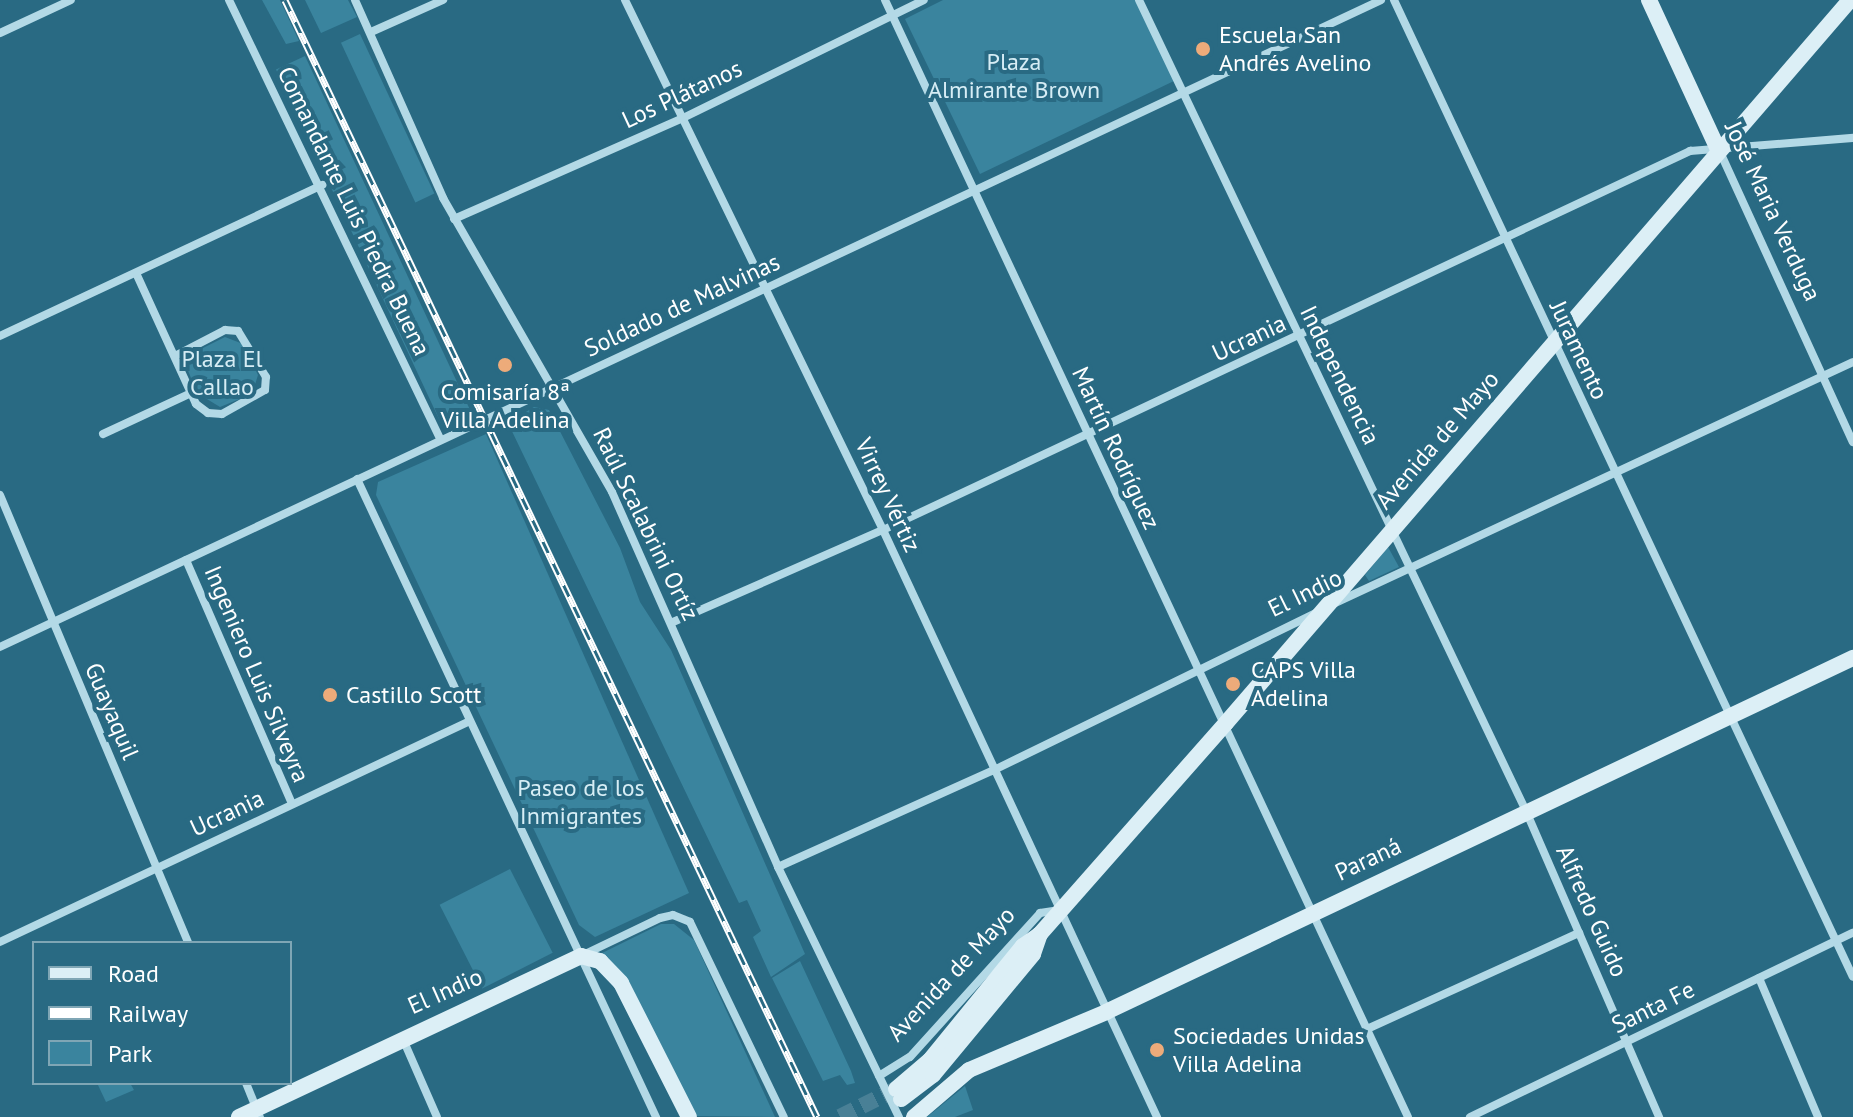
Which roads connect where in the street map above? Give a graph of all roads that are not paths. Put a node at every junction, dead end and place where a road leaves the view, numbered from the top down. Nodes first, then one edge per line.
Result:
1 (71, 0) edge
2 (229, 0) edge
3 (355, 0) edge
4 (443, 0) edge
5 (625, 0) edge
6 (885, 0) edge
7 (924, 0) edge
8 (1139, 0) edge
9 (1381, 0) edge
10 (1394, 0) edge
11 (1649, 0) edge
12 (1850, 0) edge
13 (893, 15) junction
14 (371, 32) junction
15 (0, 33) edge
16 (1182, 90) junction
17 (683, 118) junction
18 (1853, 138) edge
19 (1718, 149) junction
20 (322, 185) junction
21 (975, 187) junction
22 (454, 219) junction
23 (1504, 235) junction
24 (136, 273) junction
25 (766, 289) junction
26 (0, 336) edge
27 (1300, 337) junction
28 (1552, 342) junction
29 (175, 356) junction
30 (1853, 362) edge
31 (1822, 377) junction
32 (553, 386) junction
33 (191, 393) junction
34 (103, 434) dead end
35 (1087, 436) junction
36 (441, 440) junction
37 (1853, 442) edge
38 (1615, 475) junction
39 (357, 479) junction
40 (0, 495) edge
41 (883, 530) junction
42 (1392, 530) junction
43 (186, 560) junction
44 (1411, 571) junction
45 (1329, 606) junction
46 (53, 622) junction
47 (673, 622) junction
48 (0, 647) edge
49 (1853, 658) edge
50 (1201, 672) junction
51 (1730, 714) junction
52 (470, 721) junction
53 (1226, 723) junction
54 (992, 771) junction
55 (292, 804) junction
56 (1526, 811) junction
57 (778, 867) junction
58 (157, 868) junction
59 (1060, 910) junction
60 (1313, 911) junction
61 (1579, 933) junction
62 (1853, 933) edge
63 (187, 941) edge
64 (1836, 941) junction
65 (0, 942) edge
66 (581, 956) junction
67 (1853, 977) edge
68 (1759, 978) junction
69 (1106, 1012) junction
70 (1367, 1029) junction
71 (401, 1037) junction
72 (1628, 1040) junction
73 (879, 1076) junction
74 (247, 1085) edge
75 (898, 1094) tunnel mouth
76 (258, 1113) edge
77 (239, 1117) edge
78 (437, 1117) edge
79 (656, 1117) edge
80 (689, 1117) edge
81 (784, 1117) edge
82 (899, 1117) edge
83 (914, 1117) edge
84 (1157, 1117) edge
85 (1408, 1117) edge
86 (1470, 1117) edge
87 (1659, 1117) edge
88 (1818, 1117) edge

1 - 15 street
2 - 20 street, Comandante Luis Piedra Buena
3 - 14 street, Raúl Scalabrini Ortíz
4 - 14 street
5 - 17 street, Virrey Vértiz
6 - 13 street, Martín Rodríguez
7 - 13 street, Los Plátanos
8 - 16 street, Independencia
9 - 16 street, Soldado de Malvinas
10 - 23 street, Juramento
11 - 19 main road, José Maria Verduga
12 - 19 main road, Avenida de Mayo
13 - 17 street, Los Plátanos
13 - 21 street, Martín Rodríguez
14 - 22 street, Raúl Scalabrini Ortíz
16 - 21 street, Soldado de Malvinas
16 - 27 street, Independencia
17 - 22 street, Los Plátanos
17 - 25 street, Virrey Vértiz
18 - 19 street, Ucrania
19 - 23 street, Ucrania
19 - 28 main road, Avenida de Mayo
19 - 31 street, José Maria Verduga
20 - 24 street
20 - 36 street, Comandante Luis Piedra Buena
21 - 25 street, Soldado de Malvinas
21 - 35 street, Martín Rodríguez
22 - 32 street, Raúl Scalabrini Ortíz
23 - 27 street, Ucrania
23 - 28 street, Juramento
24 - 26 street
24 - 29 street
25 - 32 street, Soldado de Malvinas
25 - 41 street, Virrey Vértiz
27 - 35 street, Ucrania
27 - 42 street, Independencia
28 - 38 street, Juramento
28 - 42 main road, Avenida de Mayo
29 - 33 street
29 - 33 street
30 - 31 street, El Indio
31 - 37 street, José Maria Verduga
31 - 38 street, El Indio
32 - 36 street, Soldado de Malvinas
32 - 47 street, Raúl Scalabrini Ortíz
33 - 34 street
35 - 41 street, Ucrania
35 - 50 street, Martín Rodríguez
36 - 39 street, Soldado de Malvinas
38 - 44 street, El Indio
38 - 51 street, Juramento
39 - 43 street, Soldado de Malvinas
39 - 52 street
40 - 46 street, Guayaquil
41 - 47 street, Ucrania
41 - 54 street, Virrey Vértiz
42 - 44 street, Independencia
42 - 45 main road, Avenida de Mayo
43 - 46 street, Soldado de Malvinas
43 - 55 street, Ingeniero Luis Silveyra
44 - 45 street, El Indio
44 - 56 street, Independencia
45 - 50 street, El Indio
45 - 53 main road, Avenida de Mayo
46 - 48 street, Soldado de Malvinas
46 - 58 street, Guayaquil
47 - 57 street, Raúl Scalabrini Ortíz
49 - 51 main road, Paraná
50 - 53 street, Martín Rodríguez
50 - 54 street, El Indio
51 - 56 main road, Paraná
51 - 64 street, Juramento
52 - 55 street, Ucrania
52 - 66 street
53 - 59 main road, Avenida de Mayo
53 - 60 street, Martín Rodríguez
54 - 57 street, El Indio
54 - 59 street, Virrey Vértiz
55 - 58 street, Ucrania
56 - 60 main road, Paraná
56 - 61 street, Alfredo Guido
57 - 73 street, Raúl Scalabrini Ortíz
58 - 63 street, Guayaquil
58 - 65 street, Ucrania
59 - 69 street, Virrey Vértiz
59 - 73 street, Avenida de Mayo
59 - 75 main road, Avenida de Mayo
60 - 69 main road, Paraná
60 - 70 street, Martín Rodríguez
61 - 70 street
61 - 72 street, Alfredo Guido
62 - 64 street, Santa Fe
64 - 67 street, Juramento
64 - 68 street, Santa Fe
66 - 71 main road, El Indio
66 - 79 street
66 - 80 main road
66 - 81 street, El Indio
68 - 72 street, Santa Fe
68 - 88 street
69 - 83 main road, Paraná
69 - 84 street, Virrey Vértiz
70 - 85 street, Martín Rodríguez
71 - 76 main road, El Indio
71 - 78 street
72 - 86 street, Santa Fe
72 - 87 street, Alfredo Guido
73 - 82 street, Raúl Scalabrini Ortíz
74 - 76 street
76 - 77 main road, El Indio

